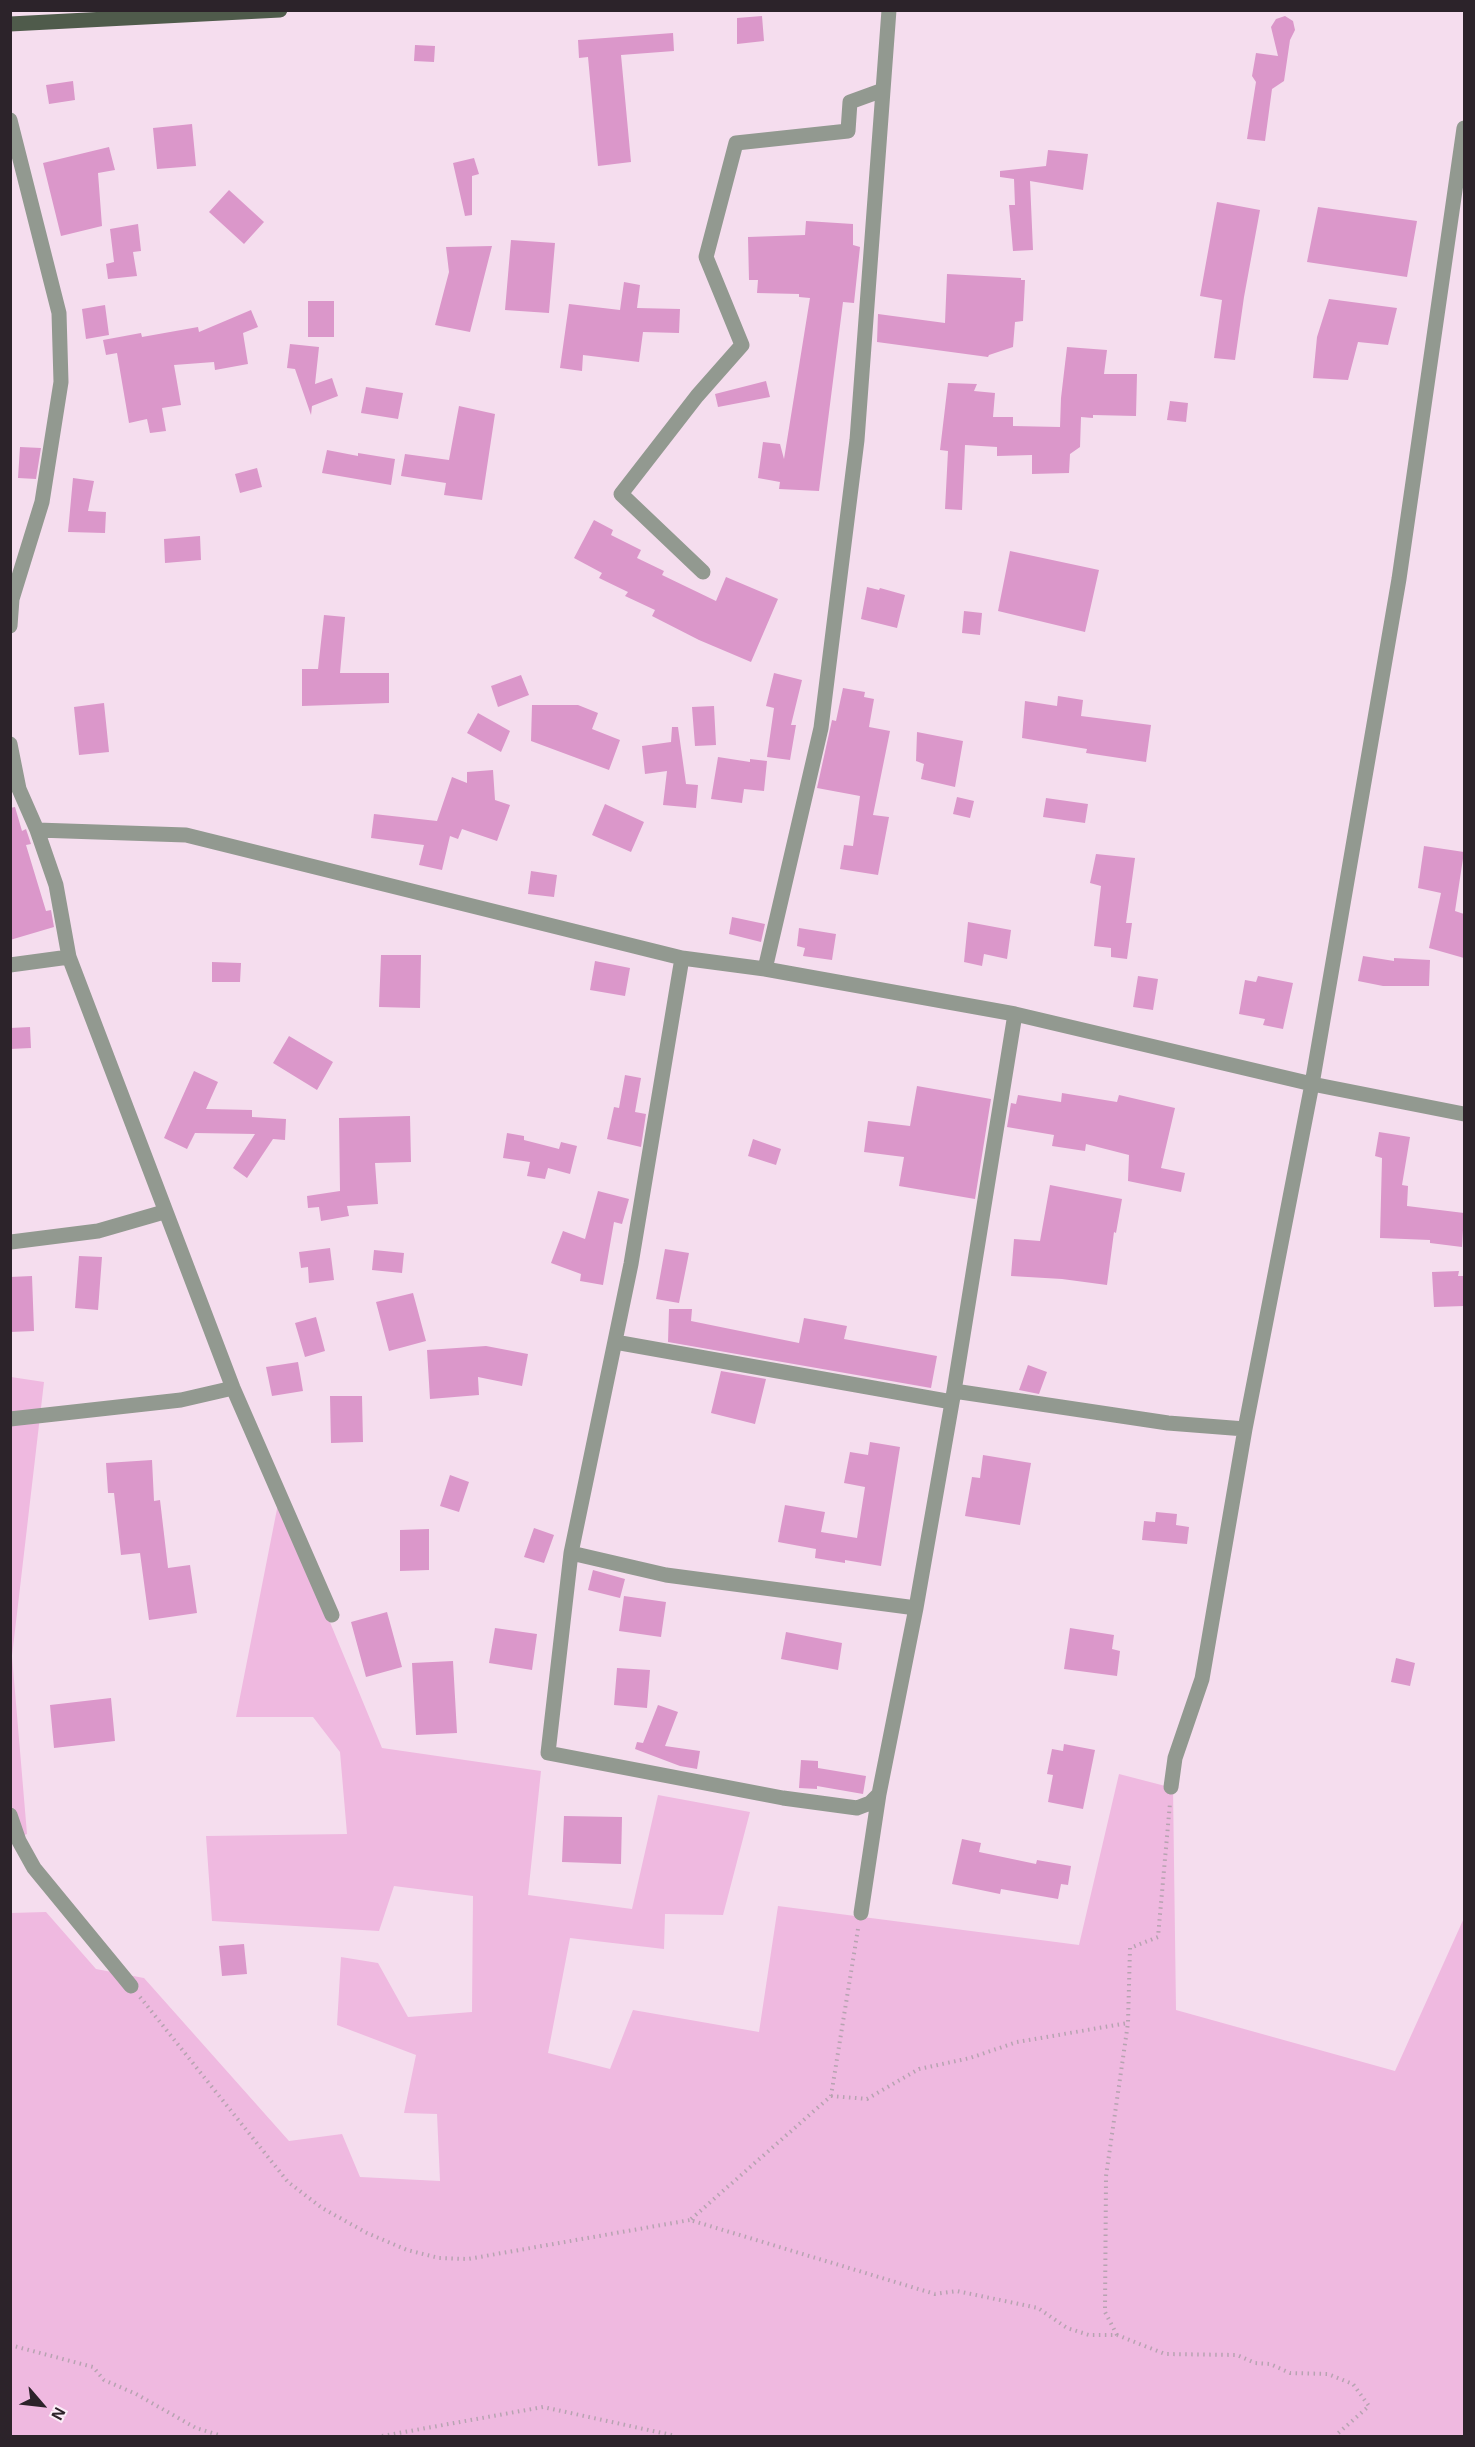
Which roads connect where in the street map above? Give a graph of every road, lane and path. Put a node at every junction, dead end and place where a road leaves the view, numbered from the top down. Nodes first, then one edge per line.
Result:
1 (280, 10) edge
2 (889, 10) edge
3 (10, 24) edge
4 (883, 90) junction
5 (10, 120) edge
6 (1464, 128) edge
7 (703, 572) dead end
8 (10, 626) edge
9 (10, 744) edge
10 (37, 830) junction
11 (69, 957) junction
12 (682, 958) junction
13 (10, 965) edge
14 (765, 969) junction
15 (1015, 1014) junction
16 (1312, 1084) junction
17 (1464, 1114) edge
18 (164, 1212) junction
19 (12, 1242) edge
20 (615, 1342) junction
21 (233, 1388) junction
22 (953, 1397) junction
23 (10, 1419) edge
24 (1245, 1429) junction
25 (571, 1553) junction
26 (916, 1608) junction
27 (332, 1615) dead end
28 (1171, 1787) joint
29 (879, 1794) junction
30 (10, 1815) edge
31 (861, 1913) joint
32 (131, 1986) joint
33 (1128, 2023) junction
34 (831, 2096) junction
35 (690, 2220) junction
36 (1117, 2335) junction
37 (10, 2345) edge
38 (222, 2436) edge
39 (382, 2436) edge
40 (676, 2436) edge
41 (1335, 2436) edge

1 - 3 main road
2 - 4 street
4 - 7 street
4 - 14 street
5 - 8 street
6 - 16 street
9 - 10 street
10 - 11 street
10 - 12 street
11 - 13 street
11 - 18 street
12 - 14 street
12 - 20 street
14 - 15 street
15 - 16 street
15 - 22 street
16 - 17 street
16 - 24 street
18 - 19 street
18 - 21 street
20 - 22 street
20 - 25 street
21 - 23 street
21 - 27 street
22 - 24 street
22 - 26 street
24 - 28 street
25 - 26 street
25 - 29 street
26 - 29 street
28 - 33 path
29 - 31 street
30 - 32 street
31 - 34 path
32 - 35 path
33 - 34 path
33 - 36 path
34 - 35 path
35 - 36 path
36 - 41 path
37 - 38 path
39 - 40 path

